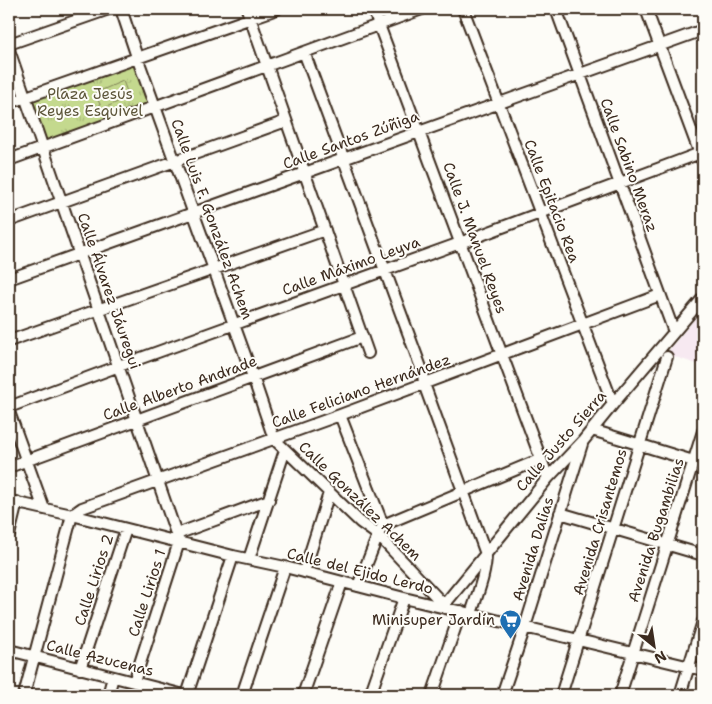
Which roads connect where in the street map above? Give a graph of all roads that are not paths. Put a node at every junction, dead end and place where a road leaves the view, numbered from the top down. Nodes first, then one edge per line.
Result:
1 (109, 9) edge
2 (121, 9) edge
3 (277, 9) edge
4 (373, 9) edge
5 (422, 9) edge
6 (463, 9) edge
7 (556, 9) edge
8 (646, 9) edge
9 (248, 13) edge
10 (379, 25) junction
11 (703, 30) edge
12 (9, 44) edge
13 (659, 46) junction
14 (9, 50) edge
15 (304, 52) junction
16 (137, 57) junction
17 (267, 66) junction
18 (579, 74) junction
19 (25, 97) junction
20 (9, 103) edge
21 (499, 103) junction
22 (156, 106) junction
23 (286, 121) junction
24 (419, 132) junction
25 (43, 148) junction
26 (702, 156) edge
27 (344, 159) junction
28 (9, 160) edge
29 (175, 161) junction
30 (304, 173) junction
31 (619, 183) junction
32 (62, 202) junction
33 (194, 213) junction
34 (540, 213) junction
35 (9, 221) edge
36 (324, 230) junction
37 (460, 243) junction
38 (80, 254) junction
39 (214, 269) junction
40 (385, 270) junction
41 (9, 279) edge
42 (344, 285) junction
43 (660, 295) junction
44 (703, 298) edge
45 (99, 309) junction
46 (234, 324) junction
47 (582, 324) junction
48 (674, 332) junction
49 (362, 337) junction
50 (9, 341) edge
51 (368, 353) dead end
52 (502, 354) junction
53 (667, 357) dead end
54 (119, 366) junction
55 (253, 377) junction
56 (424, 384) junction
57 (613, 404) junction
58 (9, 407) edge
59 (9, 412) edge
60 (340, 416) junction
61 (138, 420) junction
62 (592, 430) junction
63 (703, 432) edge
64 (274, 439) junction
65 (583, 441) junction
66 (640, 444) junction
67 (285, 450) junction
68 (541, 459) junction
69 (26, 460) junction
70 (699, 463) edge
71 (9, 467) edge
72 (548, 478) junction
73 (159, 481) junction
74 (463, 491) junction
75 (329, 492) junction
76 (269, 500) junction
77 (13, 502) edge
78 (44, 509) junction
79 (560, 512) junction
80 (72, 515) junction
81 (383, 524) junction
82 (613, 528) junction
83 (126, 529) junction
84 (9, 534) edge
85 (378, 535) junction
86 (178, 538) junction
87 (668, 544) junction
88 (486, 554) junction
89 (703, 555) edge
90 (234, 556) junction
91 (249, 559) junction
92 (284, 567) junction
93 (304, 572) junction
94 (342, 582) junction
95 (358, 586) junction
96 (404, 598) junction
97 (444, 606) junction
98 (466, 612) junction
99 (703, 622) edge
100 (525, 627) junction
101 (578, 640) junction
102 (9, 650) edge
103 (633, 653) junction
104 (34, 657) junction
105 (689, 666) junction
106 (80, 668) junction
107 (703, 670) edge
108 (113, 677) junction
109 (134, 682) junction
110 (24, 695) edge
111 (108, 695) edge
112 (185, 695) edge
113 (242, 695) edge
114 (303, 695) edge
115 (370, 695) edge
116 (432, 695) edge
117 (502, 695) edge
118 (561, 695) edge
119 (620, 695) edge
120 (680, 695) edge

1 - 12 street
2 - 16 street, Calle Luis F. González Achem
3 - 9 street
4 - 10 street, Calle J. Manuel Reyes
5 - 10 street
6 - 21 street, Calle Epitacio Rea
7 - 18 street, Calle Sabino Meraz
8 - 13 street
9 - 16 street
9 - 17 street
10 - 15 street
10 - 24 street, Calle J. Manuel Reyes
11 - 13 street, Calle Santos Zúñiga
13 - 18 street, Calle Santos Zúñiga
13 - 26 street
14 - 19 street, Calle Álvarez Jáuregui
15 - 17 street
15 - 27 street
16 - 19 street
16 - 22 street, Calle Luis F. González Achem
17 - 22 street
17 - 23 street
18 - 21 street, Calle Santos Zúñiga
18 - 31 street, Calle Sabino Meraz
19 - 20 street
19 - 25 street, Calle Álvarez Jáuregui
21 - 24 street, Calle Santos Zúñiga
21 - 34 street, Calle Epitacio Rea
22 - 25 street
22 - 29 street, Calle Luis F. González Achem
23 - 29 street
23 - 30 street
24 - 27 street, Calle Santos Zúñiga
24 - 37 street, Calle J. Manuel Reyes
25 - 28 street
25 - 32 street, Calle Álvarez Jáuregui
26 - 31 street, Calle Máximo Leyva
27 - 30 street, Calle Santos Zúñiga
27 - 40 street
29 - 32 street
29 - 33 street, Calle Luis F. González Achem
30 - 33 street, Calle Santos Zúñiga
30 - 36 street
31 - 34 street, Calle Máximo Leyva
31 - 43 street, Calle Sabino Meraz
32 - 35 street
32 - 38 street, Calle Álvarez Jáuregui
33 - 38 street, Calle Santos Zúñiga
33 - 39 street, Calle Luis F. González Achem
34 - 37 street, Calle Máximo Leyva
34 - 47 street, Calle Epitacio Rea
36 - 39 street
36 - 42 street
37 - 40 street, Calle Máximo Leyva
37 - 52 street, Calle J. Manuel Reyes
38 - 41 street, Calle Santos Zúñiga
38 - 45 street, Calle Álvarez Jáuregui
39 - 45 street
39 - 46 street, Calle Luis F. González Achem
40 - 42 street, Calle Máximo Leyva
40 - 56 street
42 - 46 street, Calle Máximo Leyva
42 - 49 street
43 - 47 street, Calle Feliciano Hernández
43 - 48 street, Calle Sabino Meraz
44 - 48 street, Calle Justo Sierra
45 - 50 street
45 - 54 street, Calle Álvarez Jáuregui
46 - 54 street, Calle Máximo Leyva
46 - 55 street, Calle Luis F. González Achem
47 - 52 street, Calle Feliciano Hernández
47 - 57 street, Calle Epitacio Rea
48 - 57 street, Calle Justo Sierra
49 - 51 street
49 - 55 street, Calle Alberto Andrade
52 - 56 street, Calle Feliciano Hernández
52 - 68 street, Calle J. Manuel Reyes
53 - 66 street, Avenida Crisantemos
54 - 58 street, Calle Máximo Leyva
54 - 61 street, Calle Álvarez Jáuregui
55 - 61 street, Calle Alberto Andrade
55 - 64 street, Calle Luis F. González Achem
56 - 60 street, Calle Feliciano Hernández
56 - 74 street
57 - 62 street, Calle Justo Sierra
59 - 69 street
60 - 64 street, Calle Feliciano Hernández
60 - 81 street
61 - 69 street, Calle Alberto Andrade
61 - 73 street, Calle Álvarez Jáuregui
62 - 65 street, Calle Justo Sierra
62 - 66 street
63 - 70 street, Avenida Bugambilias
64 - 67 street, Calle González Achem
64 - 73 street, Calle Feliciano Hernández
65 - 72 street, Calle Justo Sierra
65 - 79 street, Avenida Dalias
66 - 70 street
66 - 82 street, Avenida Crisantemos
67 - 75 street, Calle González Achem
67 - 76 street
68 - 72 street, Calle J. Manuel Reyes
68 - 74 street
69 - 71 street, Calle Alberto Andrade
69 - 78 street
70 - 87 street, Avenida Bugambilias
72 - 88 street, Calle Justo Sierra
73 - 80 street, Calle Feliciano Hernández
73 - 86 street, Calle Álvarez Jáuregui
74 - 81 street
74 - 88 street
75 - 85 street, Calle González Achem
75 - 93 street
76 - 86 street
76 - 91 street
77 - 78 street, Calle del Ejido Lerdo
77 - 84 street
78 - 80 street, Calle del Ejido Lerdo
79 - 82 street
79 - 100 street, Avenida Dalias
80 - 83 street, Calle del Ejido Lerdo
80 - 104 street
81 - 85 street
82 - 87 street
82 - 101 street, Avenida Crisantemos
83 - 86 street, Calle del Ejido Lerdo
83 - 106 street, Calle Lirios 2
85 - 95 street
85 - 97 street, Calle González Achem
86 - 90 street, Calle del Ejido Lerdo
86 - 109 street, Calle Lirios 1
87 - 89 street
87 - 103 street, Avenida Bugambilias
88 - 97 street, Calle Justo Sierra
88 - 98 street
90 - 91 street, Calle del Ejido Lerdo
90 - 112 street
91 - 92 street, Calle del Ejido Lerdo
92 - 93 street, Calle del Ejido Lerdo
92 - 113 street
93 - 94 street, Calle del Ejido Lerdo
94 - 95 street, Calle del Ejido Lerdo
94 - 114 street
95 - 96 street, Calle del Ejido Lerdo
96 - 97 street, Calle del Ejido Lerdo
96 - 115 street
97 - 98 street, Calle del Ejido Lerdo
98 - 100 street, Calle del Ejido Lerdo
98 - 116 street
99 - 105 street
100 - 101 street, Calle del Ejido Lerdo
100 - 117 street, Avenida Dalias
101 - 103 street, Calle del Ejido Lerdo
101 - 118 street, Avenida Crisantemos
102 - 104 street, Calle Azucenas
103 - 105 street, Calle del Ejido Lerdo
103 - 119 street, Avenida Bugambilias
104 - 106 street, Calle Azucenas
104 - 110 street
105 - 107 street, Calle del Ejido Lerdo
105 - 120 street
106 - 108 street, Calle Azucenas
108 - 109 street, Calle Azucenas
108 - 111 street
109 - 112 street, Calle Azucenas

